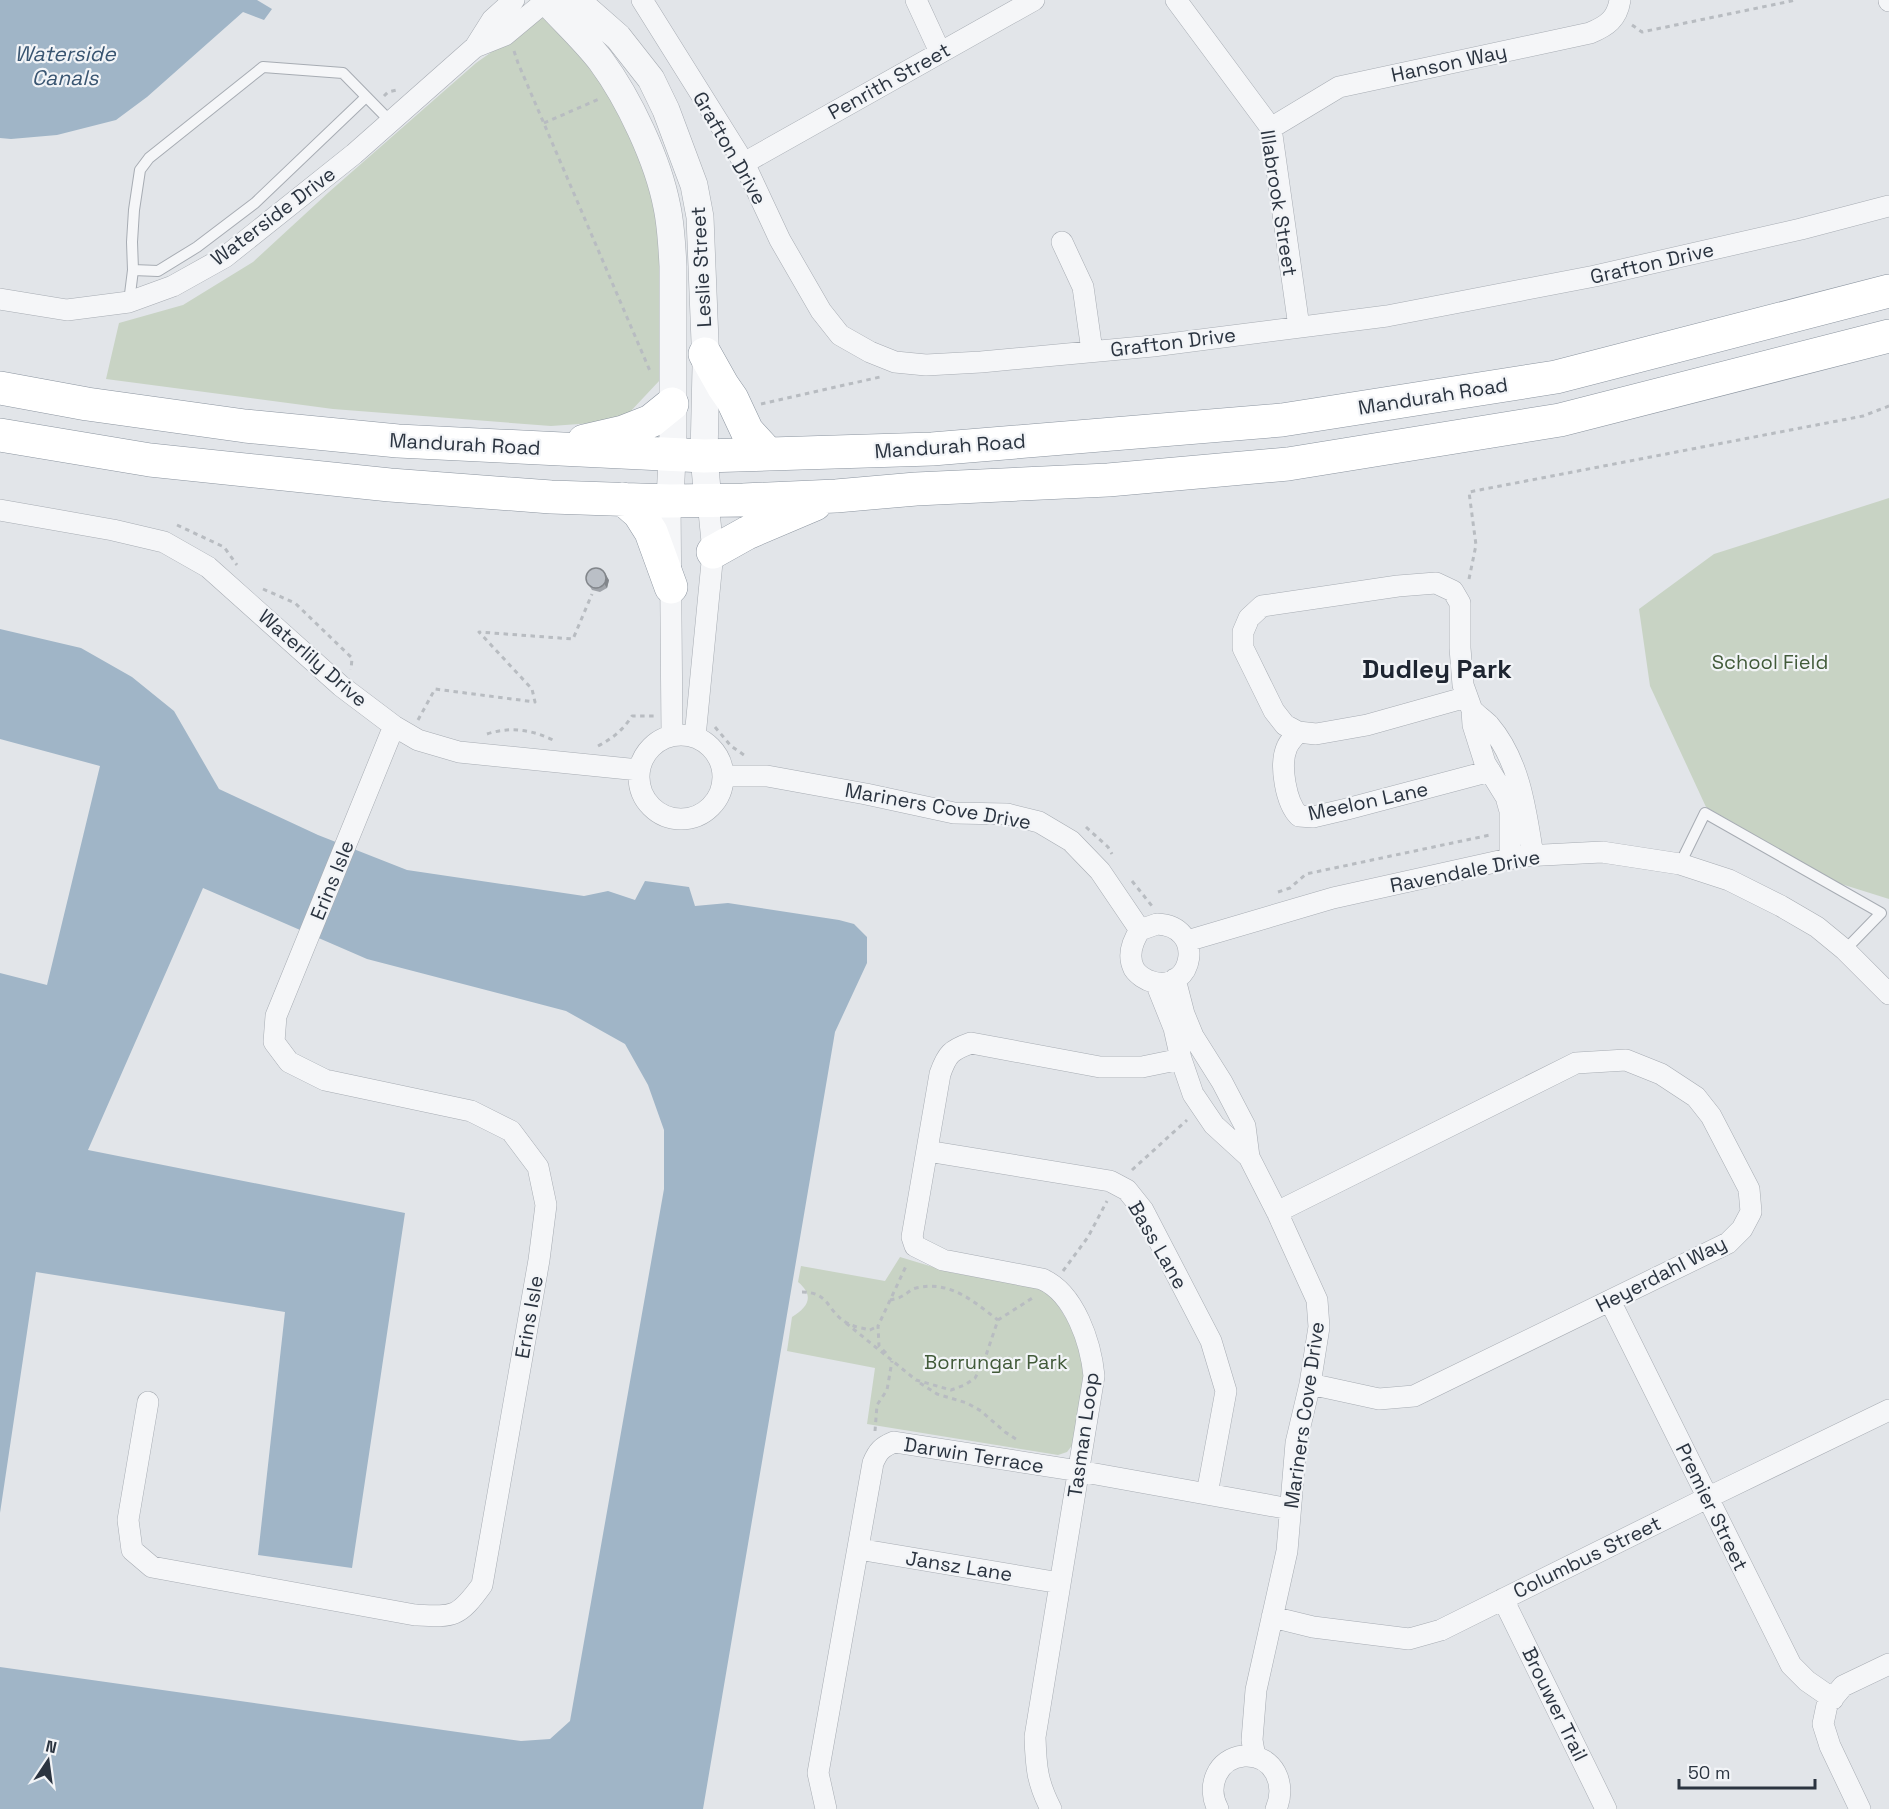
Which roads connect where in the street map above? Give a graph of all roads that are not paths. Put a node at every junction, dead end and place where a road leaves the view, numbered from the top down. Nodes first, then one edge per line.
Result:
1 (514, 0) edge
2 (546, 0) edge
3 (576, 0) edge
4 (642, 0) edge
5 (916, 0) edge
6 (1034, 0) edge
7 (1176, 0) edge
8 (1618, 7) edge
9 (475, 47) junction
10 (940, 52) junction
11 (366, 97) junction
12 (391, 122) junction
13 (1271, 128) junction
14 (744, 162) junction
15 (1889, 206) edge
16 (1062, 242) dead end
17 (133, 270) junction
18 (1889, 291) edge
19 (0, 299) edge
20 (129, 302) junction
21 (1299, 327) junction
22 (1889, 336) edge
23 (1092, 351) junction
24 (705, 354) junction
25 (0, 388) edge
26 (672, 404) junction
27 (0, 435) edge
28 (553, 449) junction
29 (768, 454) junction
30 (672, 456) junction
31 (704, 456) junction
32 (836, 495) junction
33 (623, 499) junction
34 (670, 501) junction
35 (708, 501) junction
36 (0, 510) edge
37 (713, 552) junction
38 (671, 587) junction
39 (1469, 704) junction
40 (394, 726) junction
41 (1298, 732) junction
42 (672, 735) junction
43 (695, 736) junction
44 (639, 770) junction
45 (1490, 771) junction
46 (724, 776) junction
47 (1533, 855) junction
48 (1510, 859) junction
49 (1680, 864) junction
50 (1140, 930) junction
51 (1187, 941) junction
52 (1845, 950) junction
53 (1165, 981) junction
54 (1889, 994) edge
55 (1181, 1059) junction
56 (927, 1151) junction
57 (1249, 1157) junction
58 (1277, 1212) junction
59 (1610, 1301) junction
60 (1310, 1384) junction
61 (148, 1402) dead end
62 (1889, 1410) edge
63 (1079, 1471) junction
64 (1207, 1494) junction
65 (1707, 1498) junction
66 (1290, 1509) junction
67 (858, 1550) junction
68 (1060, 1583) junction
69 (1503, 1599) junction
70 (1272, 1617) junction
71 (1889, 1664) edge
72 (1833, 1699) junction
73 (1256, 1757) junction
74 (1212, 1807) edge
75 (826, 1809) edge
76 (1051, 1809) edge
77 (1276, 1809) edge
78 (1606, 1809) edge
79 (1860, 1809) edge

1 - 9 street, Waterside Drive
2 - 9 street, Waterside Drive
2 - 26 street, Leslie Street
3 - 24 street, Leslie Street
4 - 14 street, Grafton Drive
5 - 10 street
6 - 10 street, Penrith Street
7 - 13 street, Illabrook Street
8 - 13 street, Hanson Way
9 - 12 street, Waterside Drive
10 - 14 street, Penrith Street
11 - 12 lane
11 - 17 lane
11 - 17 lane
12 - 20 street, Waterside Drive
13 - 21 street, Illabrook Street
14 - 23 street, Grafton Drive
15 - 21 street, Grafton Drive
16 - 23 street
17 - 20 lane
18 - 29 highway, Mandurah Road
19 - 20 street, Waterside Drive
21 - 23 street, Grafton Drive
22 - 32 highway, Mandurah Road
24 - 29 highway
24 - 31 street, Leslie Street
25 - 28 highway, Mandurah Road
26 - 28 highway
26 - 30 street, Leslie Street
27 - 33 highway, Mandurah Road
28 - 30 highway, Mandurah Road
29 - 31 highway, Mandurah Road
30 - 31 highway, Mandurah Road
30 - 34 street, Leslie Street
31 - 35 street, Leslie Street
32 - 35 highway, Mandurah Road
32 - 37 highway
33 - 34 highway, Mandurah Road
33 - 38 highway
34 - 35 highway, Mandurah Road
34 - 38 street
35 - 37 street
36 - 40 street, Waterlily Drive
37 - 43 street
38 - 42 street
39 - 41 street
39 - 41 street
39 - 45 street
39 - 47 street
40 - 44 street, Waterlily Drive
40 - 61 street, Erins Isle
41 - 45 street, Meelon Lane
42 - 43 street
42 - 44 street
43 - 46 street
44 - 46 street
45 - 48 street
46 - 50 street, Mariners Cove Drive
47 - 48 street, Ravendale Drive
47 - 49 street, Ravendale Drive
48 - 51 street, Ravendale Drive
49 - 52 street, Ravendale Drive
49 - 52 lane
50 - 51 street
50 - 53 street
51 - 53 street
52 - 54 street, Ravendale Drive
53 - 55 street, Mariners Cove Drive
53 - 57 street, Mariners Cove Drive
55 - 56 street
55 - 57 street, Mariners Cove Drive
56 - 63 street, Tasman Loop
56 - 64 street, Bass Lane
57 - 58 street, Mariners Cove Drive
58 - 59 street, Heyerdahl Way
58 - 60 street, Mariners Cove Drive
59 - 60 street, Heyerdahl Way
59 - 65 street, Premier Street
60 - 66 street, Mariners Cove Drive
62 - 65 street, Columbus Street
63 - 64 street, Darwin Terrace
63 - 67 street, Darwin Terrace
63 - 68 street, Tasman Loop
64 - 66 street, Darwin Terrace
65 - 69 street, Columbus Street
65 - 72 street, Premier Street
66 - 70 street, Mariners Cove Drive
67 - 68 street, Jansz Lane
67 - 75 street, Darwin Terrace
68 - 76 street, Tasman Loop
69 - 70 street, Columbus Street
69 - 78 street, Brouwer Trail
70 - 73 street, Mariners Cove Drive
71 - 72 street
72 - 79 street
73 - 74 street
73 - 77 street

